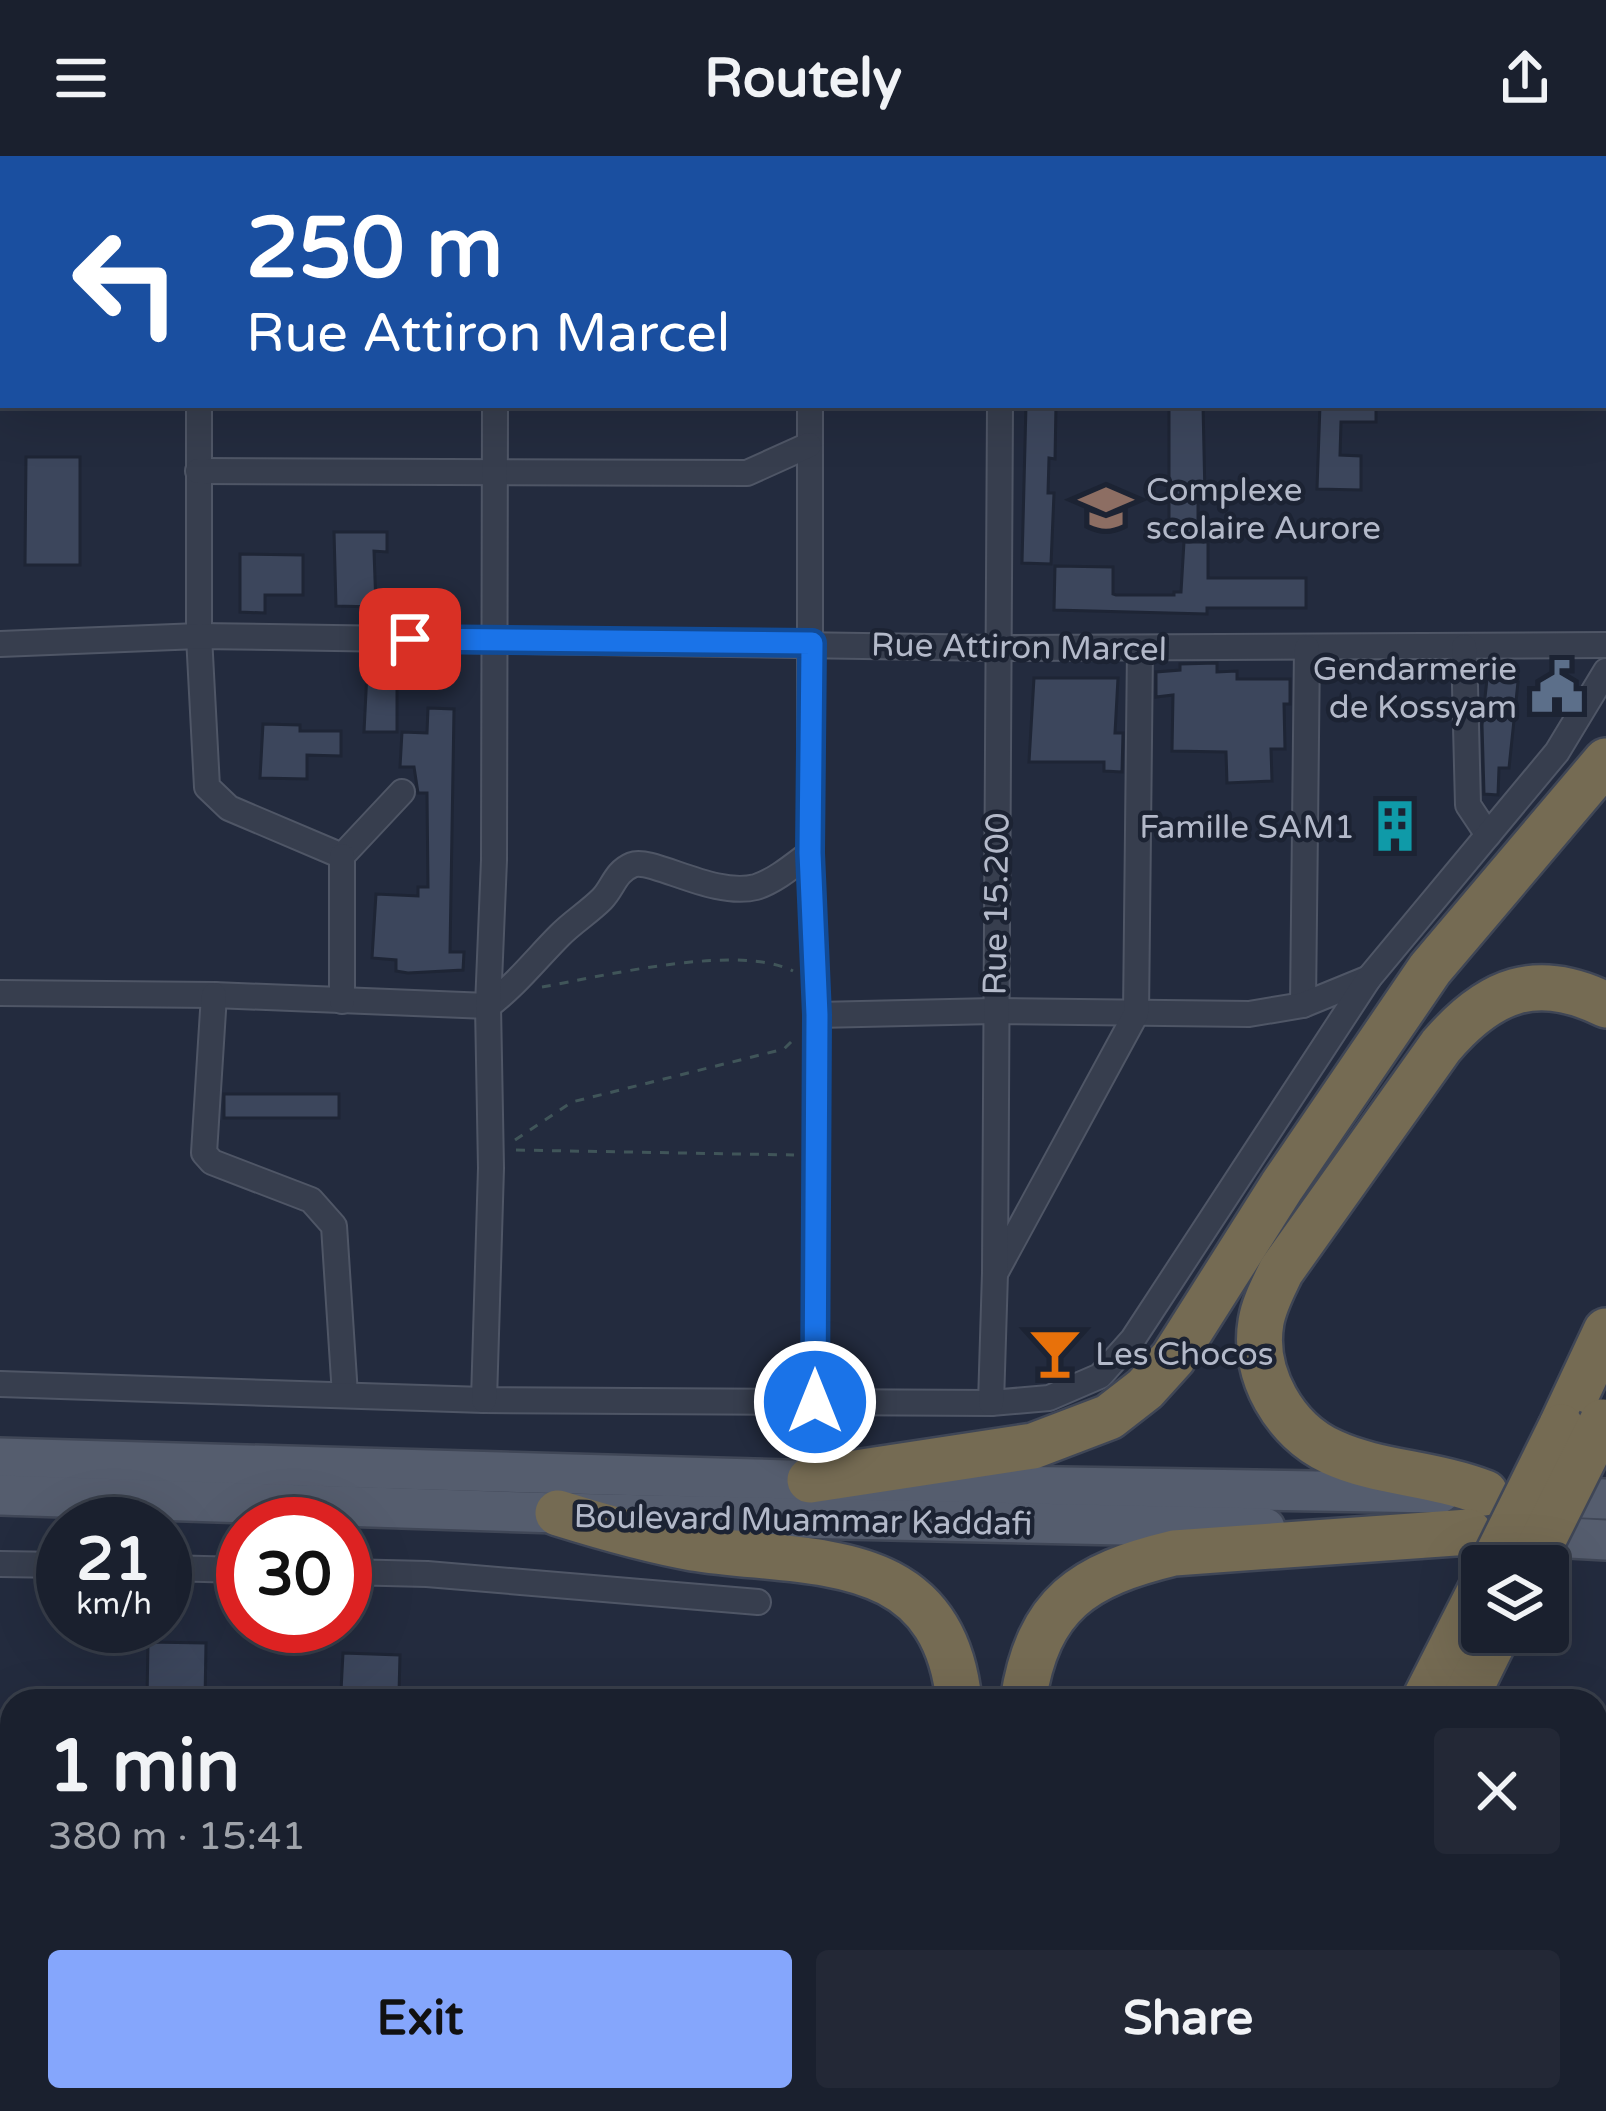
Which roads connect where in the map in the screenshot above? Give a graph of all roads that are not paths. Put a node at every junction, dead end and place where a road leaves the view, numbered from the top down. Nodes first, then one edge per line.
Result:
1 (199, 408) edge
2 (494, 408) edge
3 (810, 408) edge
4 (1000, 408) edge
5 (809, 445) junction
6 (198, 471) junction
7 (492, 473) junction
8 (199, 636) junction
9 (494, 640) junction
10 (812, 643) junction
11 (0, 644) edge
12 (1606, 645) edge
13 (1465, 647) junction
14 (998, 648) junction
15 (1140, 648) junction
16 (1307, 648) junction
17 (1606, 671) edge
18 (1606, 760) edge
19 (402, 792) dead end
20 (1488, 835) junction
21 (810, 853) junction
22 (342, 856) junction
23 (1369, 978) junction
24 (0, 993) edge
25 (214, 995) junction
26 (496, 1000) junction
27 (342, 1001) junction
28 (1303, 1004) junction
29 (1606, 1005) edge
30 (994, 1011) junction
31 (1136, 1014) junction
32 (817, 1015) junction
33 (995, 1273) junction
34 (1606, 1331) edge
35 (0, 1384) edge
36 (345, 1395) junction
37 (484, 1400) junction
38 (815, 1402) junction
39 (991, 1403) junction
40 (1590, 1420) edge
41 (0, 1458) edge
42 (810, 1480) junction
43 (0, 1495) edge
44 (1606, 1499) edge
45 (558, 1513) junction
46 (1606, 1540) edge
47 (1469, 1545) edge
48 (1514, 1545) edge
49 (1539, 1545) edge
50 (1548, 1545) edge
51 (1569, 1557) edge
52 (0, 1564) edge
53 (36, 1565) edge
54 (372, 1573) edge
55 (1461, 1591) edge
56 (1461, 1591) edge
57 (1461, 1593) edge
58 (758, 1602) dead end
59 (1461, 1636) edge
60 (1474, 1653) edge
61 (958, 1689) edge
62 (1026, 1689) edge
63 (1431, 1689) edge
64 (1467, 1689) edge

1 - 6 street
2 - 7 street
3 - 5 street
4 - 14 street, Rue 15.200
5 - 7 street
5 - 10 street
6 - 7 street
6 - 8 street
7 - 9 street
8 - 9 street, Rue Attiron Marcel
8 - 11 street, Rue Attiron Marcel
8 - 22 street
9 - 10 street, Rue Attiron Marcel
9 - 26 street
10 - 14 street, Rue Attiron Marcel
10 - 21 street
12 - 13 street, Rue Attiron Marcel
13 - 16 street, Rue Attiron Marcel
13 - 20 street
14 - 15 street, Rue Attiron Marcel
14 - 30 street, Rue 15.200
15 - 16 street, Rue Attiron Marcel
15 - 31 street
16 - 28 street
17 - 20 street
18 - 42 highway
19 - 22 street
20 - 23 street
21 - 26 street
21 - 32 street
22 - 27 street
23 - 28 street
23 - 39 street
24 - 25 street
25 - 27 street
25 - 36 street
26 - 27 street
26 - 37 street
28 - 31 street
29 - 47 highway
30 - 31 street
30 - 32 street
30 - 33 street, Rue 15.200
31 - 33 street
32 - 38 street
33 - 39 street, Rue 15.200
34 - 40 highway
35 - 36 street
36 - 37 street
37 - 38 street
38 - 39 street
40 - 48 highway, bridge
40 - 49 highway, bridge
41 - 42 main road, Boulevard Muammar Kaddafi
42 - 55 main road, Boulevard Muammar Kaddafi
43 - 45 main road, Boulevard Muammar Kaddafi
44 - 50 main road, Boulevard Muammar Kaddafi
45 - 57 main road, Boulevard Muammar Kaddafi
45 - 61 highway
46 - 51 main road, Boulevard Muammar Kaddafi
52 - 53 street
54 - 58 street
56 - 62 highway
59 - 63 highway
60 - 64 highway

